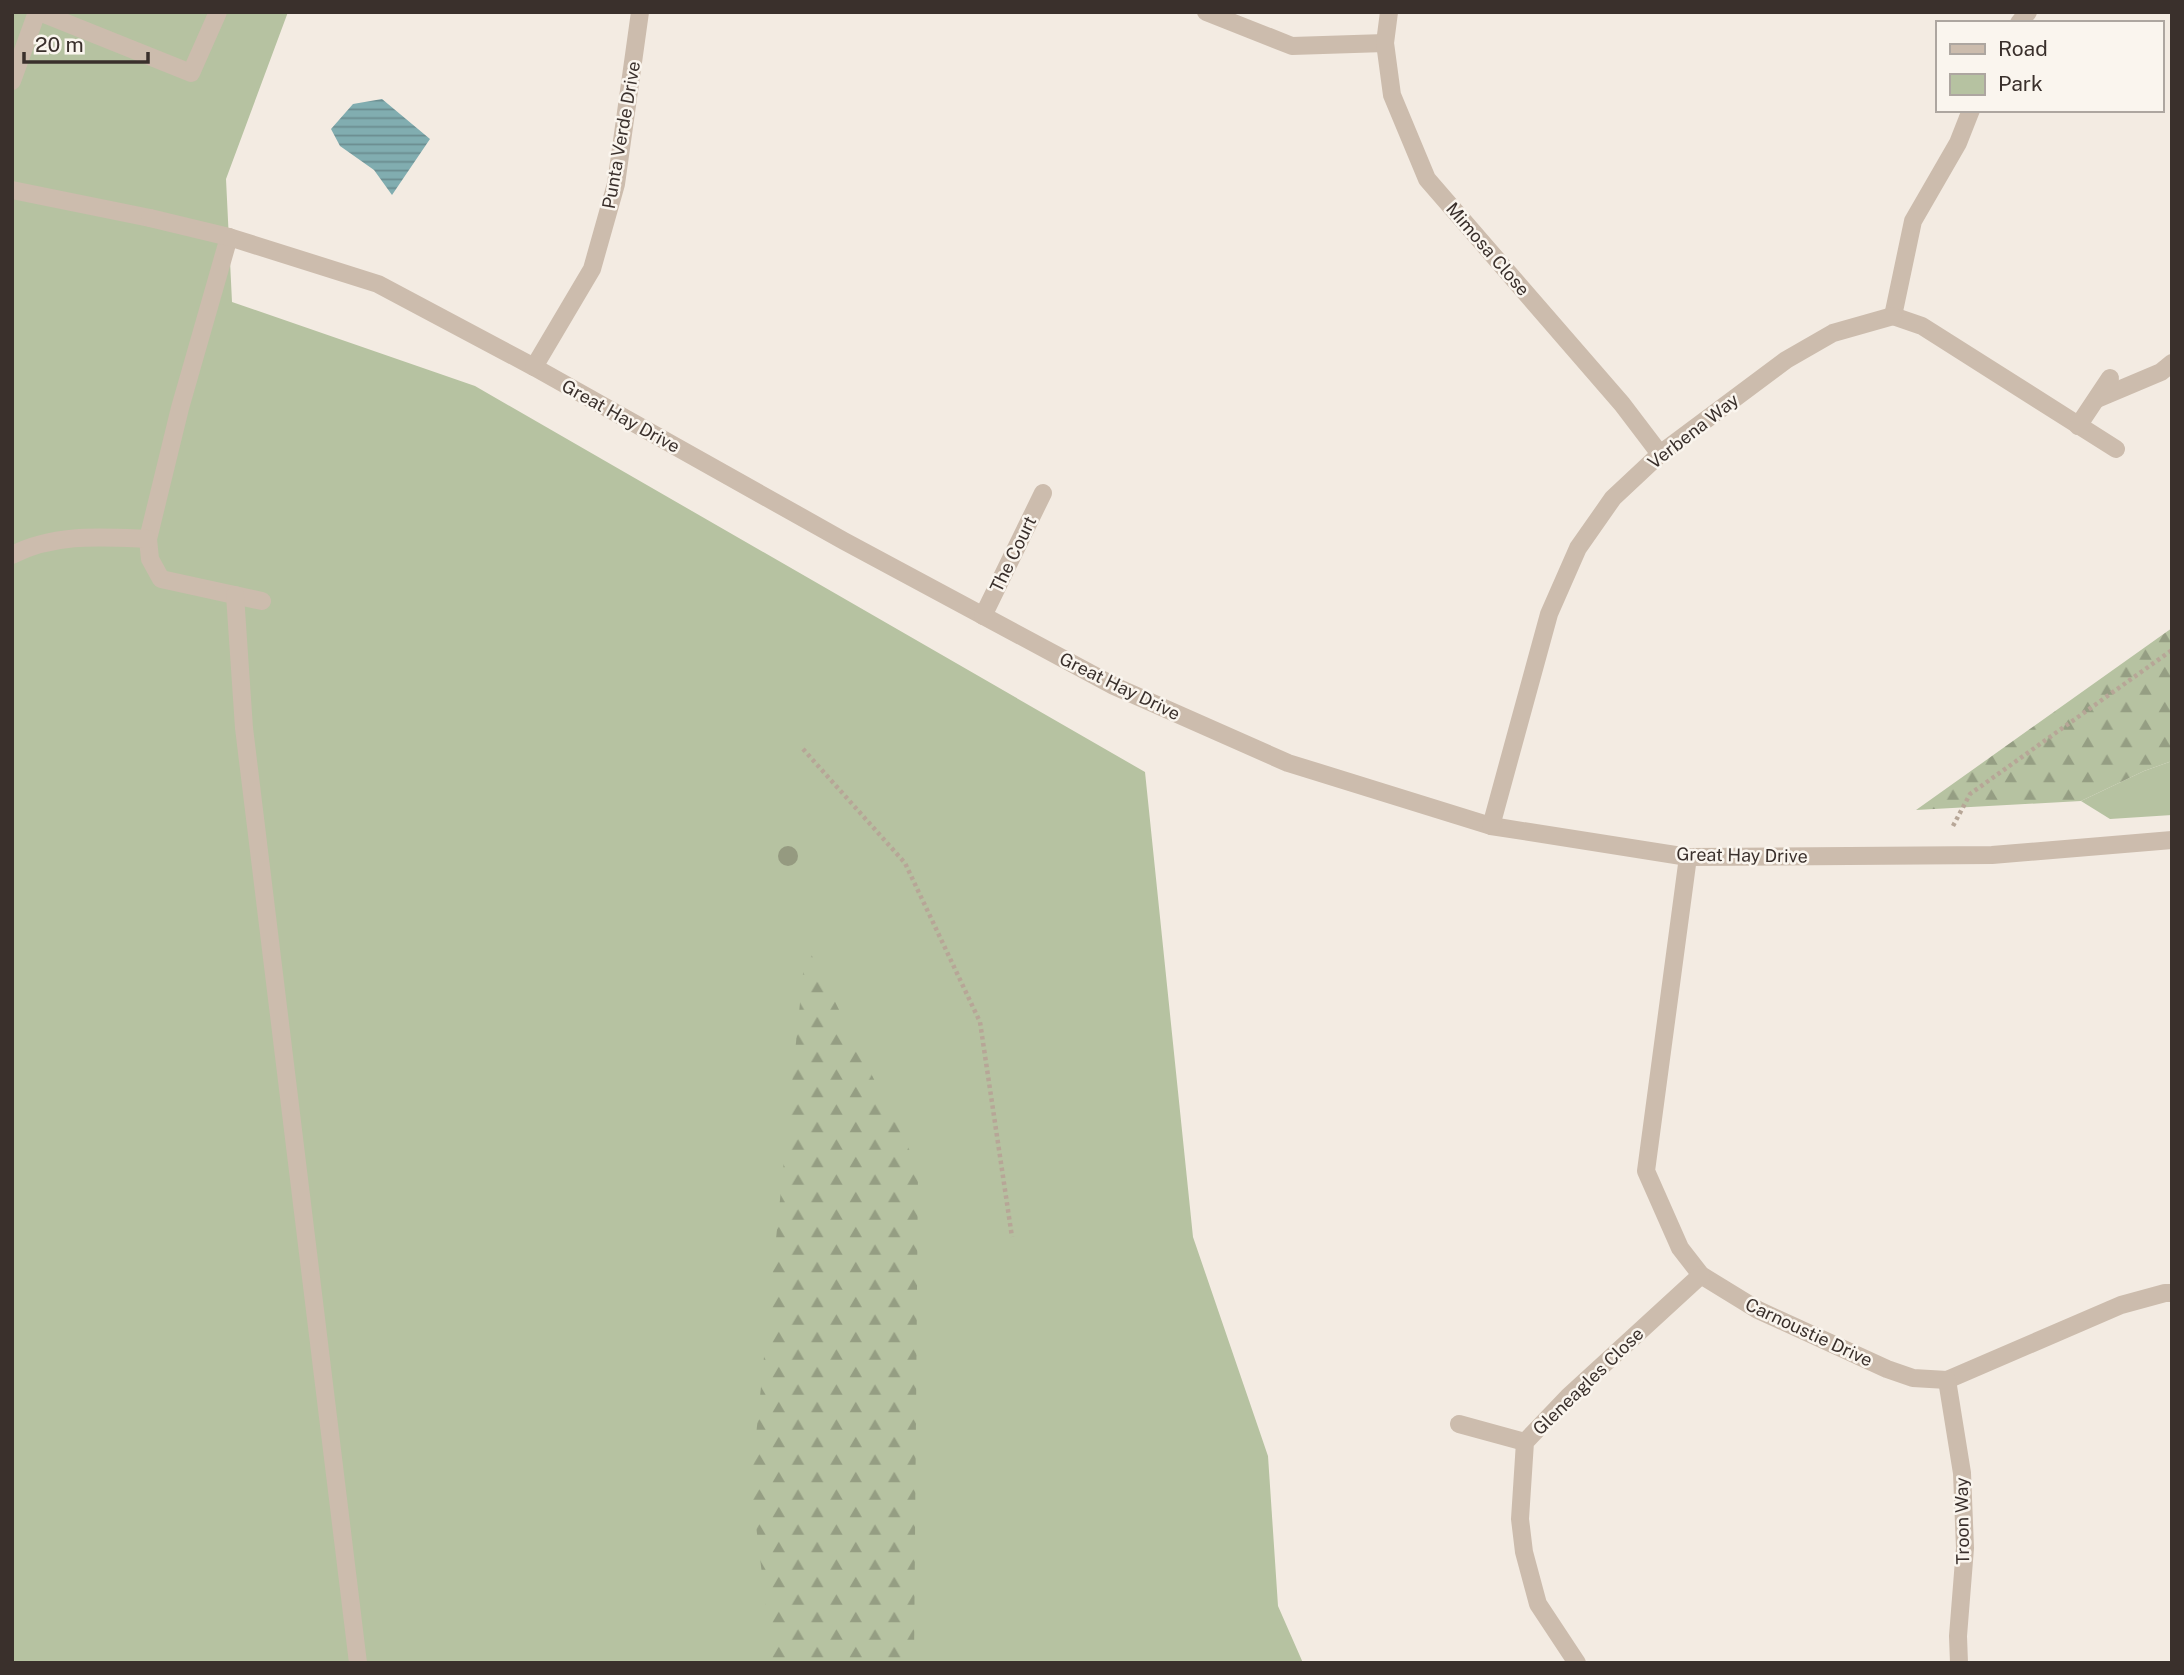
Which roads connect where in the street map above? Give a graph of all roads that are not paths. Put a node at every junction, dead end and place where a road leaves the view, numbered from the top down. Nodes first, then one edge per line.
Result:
1 (38, 12) edge
2 (218, 12) edge
3 (640, 12) edge
4 (1206, 12) edge
5 (1389, 12) edge
6 (1385, 43) junction
7 (12, 81) edge
8 (1969, 112) edge
9 (12, 190) edge
10 (229, 237) junction
11 (1893, 316) junction
12 (2172, 363) edge
13 (534, 367) junction
14 (2110, 379) dead end
15 (2096, 399) junction
16 (2078, 426) junction
17 (2116, 449) dead end
18 (1660, 454) junction
19 (1043, 493) dead end
20 (148, 539) junction
21 (12, 555) edge
22 (234, 595) junction
23 (262, 601) dead end
24 (983, 616) junction
25 (1491, 826) junction
26 (2172, 840) edge
27 (1688, 857) junction
28 (1701, 1275) junction
29 (2172, 1293) edge
30 (1947, 1381) junction
31 (1459, 1424) dead end
32 (1525, 1442) junction
33 (358, 1663) edge
34 (1577, 1663) edge
35 (1959, 1663) edge

1 - 2 street
1 - 7 street
3 - 13 street, Punta Verde Drive
4 - 6 street
5 - 6 street, Mimosa Close
6 - 18 street, Mimosa Close
8 - 11 street
9 - 10 street, Great Hay Drive
10 - 13 street, Great Hay Drive
10 - 20 street
11 - 16 street
11 - 18 street, Verbena Way
12 - 15 street
13 - 24 street, Great Hay Drive
14 - 15 street
15 - 16 street
16 - 17 street
18 - 25 street, Verbena Way
19 - 24 street, The Court
20 - 21 street
20 - 22 street
22 - 23 street
22 - 33 street
24 - 25 street, Great Hay Drive
25 - 27 street, Great Hay Drive
26 - 27 street, Great Hay Drive
27 - 28 street, Carnoustie Drive
28 - 30 street, Carnoustie Drive
28 - 32 street, Gleneagles Close
29 - 30 street, Carnoustie Drive
30 - 35 street, Troon Way
31 - 32 street
32 - 34 street, Gleneagles Close

